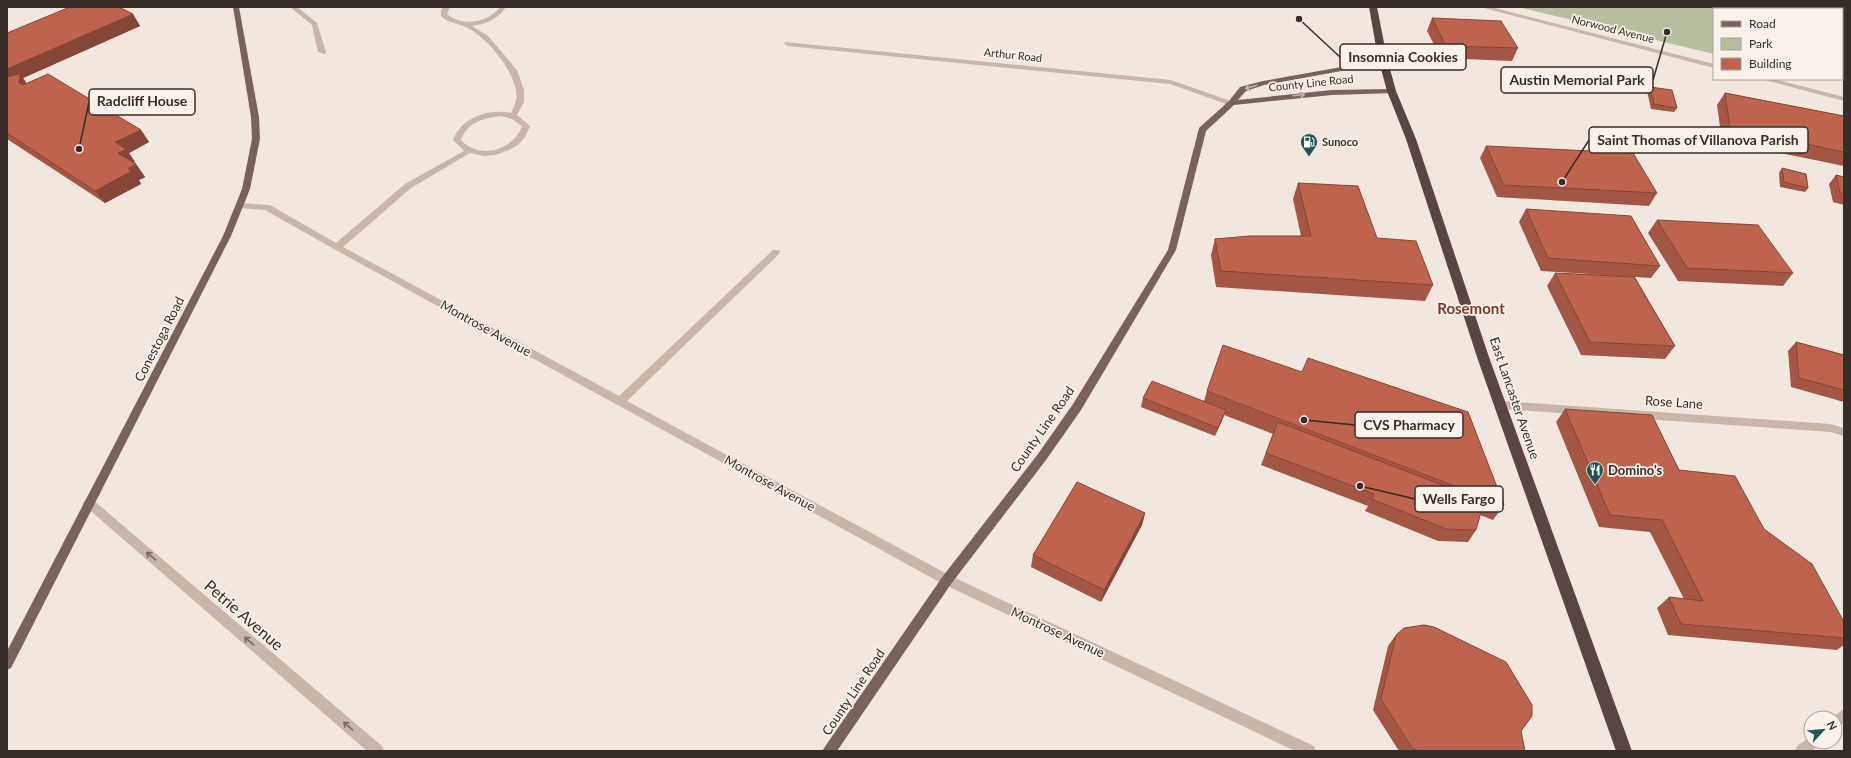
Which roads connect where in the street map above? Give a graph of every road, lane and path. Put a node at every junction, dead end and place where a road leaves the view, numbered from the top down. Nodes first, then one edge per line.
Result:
1 (236, 7) edge
2 (293, 7) edge
3 (447, 7) edge
4 (503, 7) edge
5 (1373, 7) edge
6 (1483, 7) edge
7 (465, 24) junction
8 (788, 44) dead end
9 (322, 52) dead end
10 (1386, 66) junction
11 (1713, 66) edge
12 (1769, 80) edge
13 (1392, 91) junction
14 (1844, 99) edge
15 (1232, 103) junction
16 (513, 116) junction
17 (469, 151) junction
18 (240, 206) junction
19 (337, 247) junction
20 (776, 252) dead end
21 (620, 401) junction
22 (1501, 405) junction
23 (1844, 432) edge
24 (89, 503) junction
25 (947, 580) junction
26 (7, 664) edge
27 (378, 751) edge
28 (829, 751) edge
29 (1309, 751) edge
30 (1624, 751) edge

1 - 18 main road, Conestoga Road
2 - 9 street
3 - 7 street
4 - 7 street
5 - 10 highway, East Lancaster Avenue
6 - 11 street, Norwood Avenue
7 - 16 street
8 - 15 street, Arthur Road
10 - 13 highway, East Lancaster Avenue
10 -> 15 main road, County Line Road
12 - 14 street
15 -> 13 main road, County Line Road
13 - 22 highway, East Lancaster Avenue
15 - 25 main road, County Line Road
16 - 17 street
16 - 17 street
17 - 19 street
18 - 19 street, Montrose Avenue
18 - 24 main road, Conestoga Road
19 - 21 street, Montrose Avenue
20 - 21 street
21 - 25 street, Montrose Avenue
22 - 23 street, Rose Lane
22 - 30 highway, East Lancaster Avenue
24 - 26 main road, Conestoga Road
27 -> 24 street, Petrie Avenue
25 - 28 main road, County Line Road
25 - 29 street, Montrose Avenue

